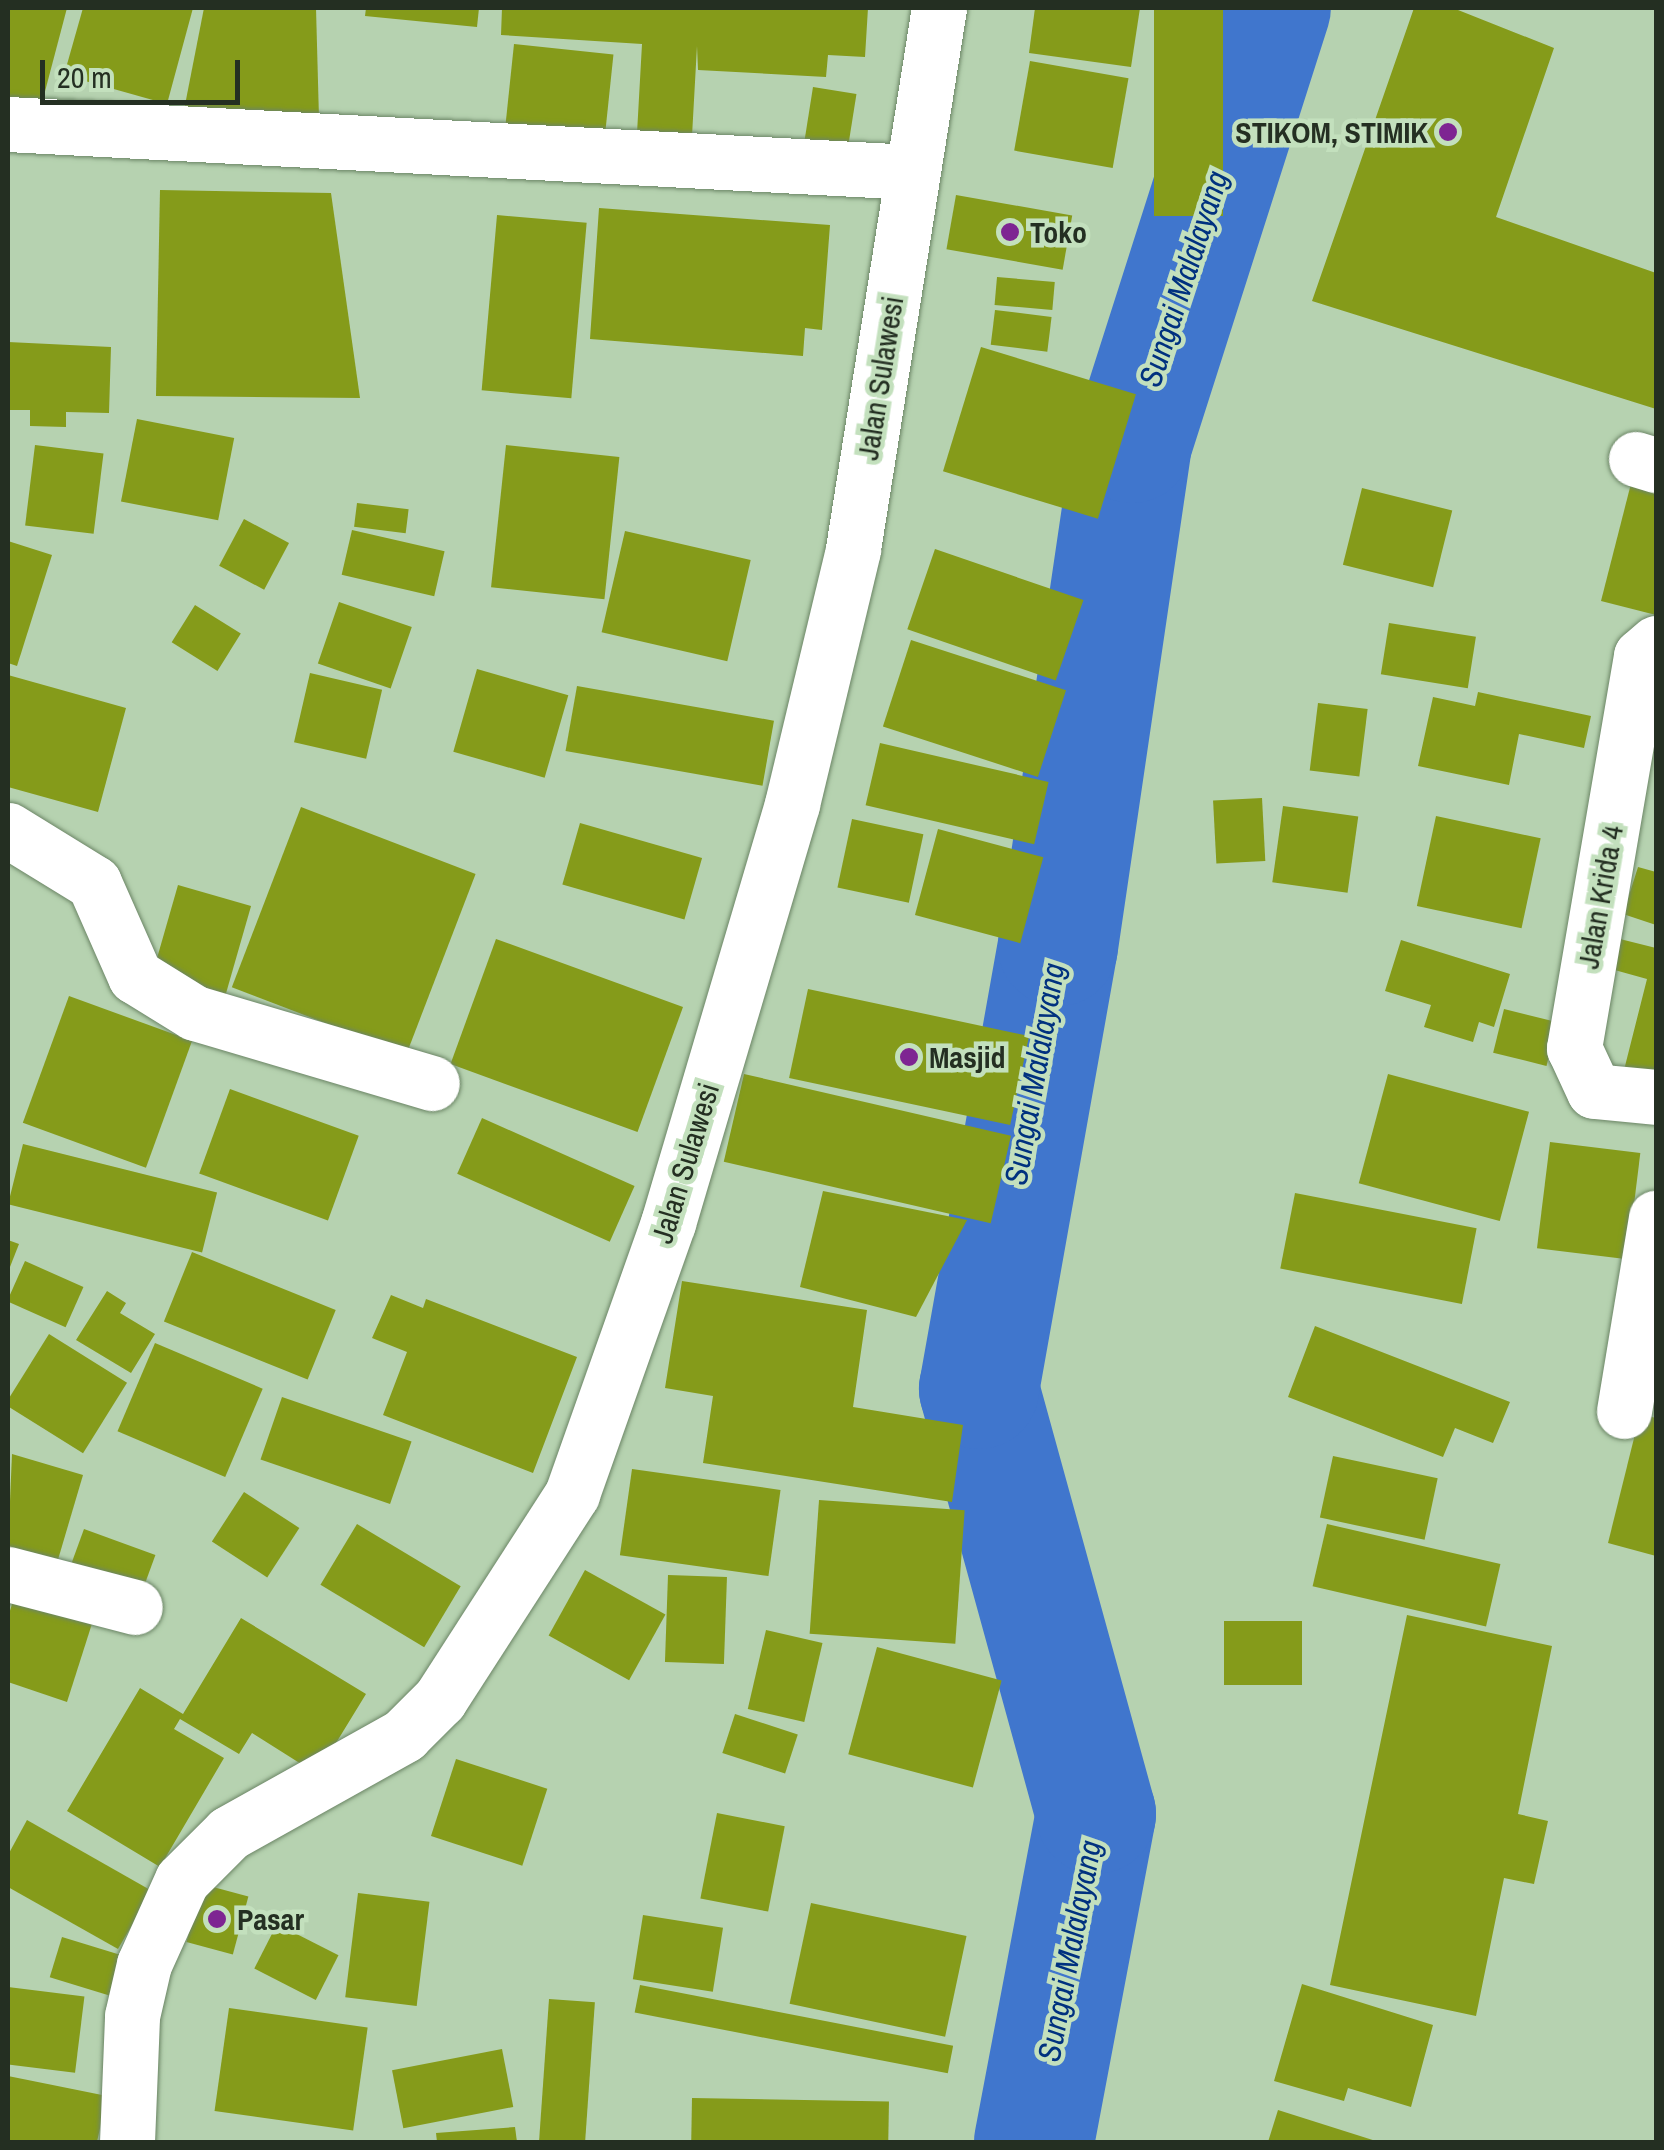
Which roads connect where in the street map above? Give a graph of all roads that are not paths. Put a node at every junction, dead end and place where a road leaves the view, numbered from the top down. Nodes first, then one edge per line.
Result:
1 (939, 8) edge
2 (8, 124) edge
3 (913, 172) junction
4 (1656, 642) edge
5 (8, 830) edge
6 (432, 1083) dead end
7 (1656, 1097) edge
8 (1656, 1218) edge
9 (1624, 1410) dead end
10 (8, 1574) edge
11 (135, 1607) dead end
12 (126, 2142) edge

1 - 3 street, Jalan Sulawesi
2 - 3 street
3 - 12 street, Jalan Sulawesi
4 - 7 street, Jalan Krida 4
5 - 6 street
8 - 9 street
10 - 11 street

